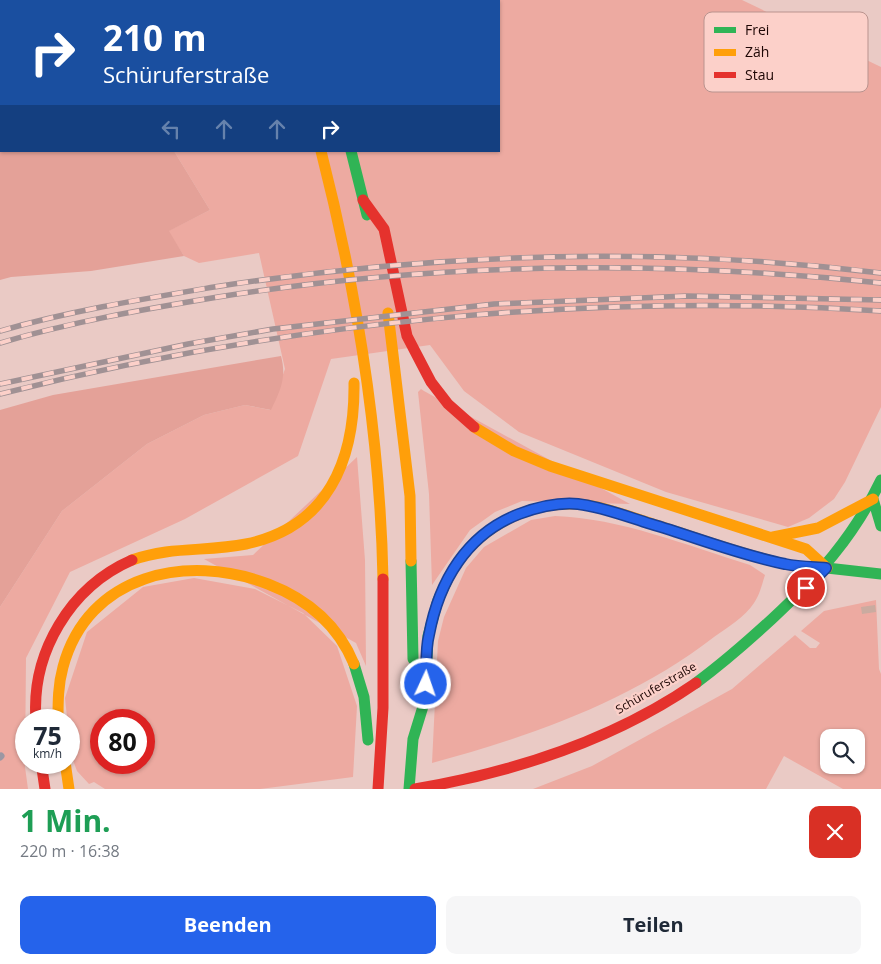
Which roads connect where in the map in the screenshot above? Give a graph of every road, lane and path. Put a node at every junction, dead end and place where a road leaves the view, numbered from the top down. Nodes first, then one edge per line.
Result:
1 (321, 152) edge
2 (351, 152) edge
3 (363, 200) junction
4 (370, 227) dead end
5 (386, 301) dead end
6 (356, 304) junction
7 (348, 344) dead end
8 (352, 372) dead end
9 (881, 480) edge
10 (873, 499) junction
11 (881, 526) edge
12 (772, 537) junction
13 (826, 568) junction
14 (881, 574) edge
15 (413, 672) dead end
16 (36, 709) edge
17 (58, 709) edge
18 (411, 709) dead end
19 (413, 739) junction
20 (367, 751) dead end
21 (43, 774) edge
22 (69, 774) edge
23 (75, 787) edge
24 (45, 789) edge
25 (378, 789) edge
26 (409, 789) edge
27 (415, 789) edge

1 - 6 main road
2 - 3 main road
3 - 4 main road
3 - 12 main road
5 - 15 main road
6 - 7 main road
6 - 25 main road
8 - 16 main road
9 - 10 main road, Schüruferstraße
10 - 11 main road
10 - 12 main road
10 - 13 main road, Schüruferstraße
12 - 13 main road
13 - 14 main road
13 - 19 main road
13 - 27 main road, Schüruferstraße
17 - 20 main road
18 - 19 main road
19 - 26 main road
21 - 24 main road
22 - 23 main road

